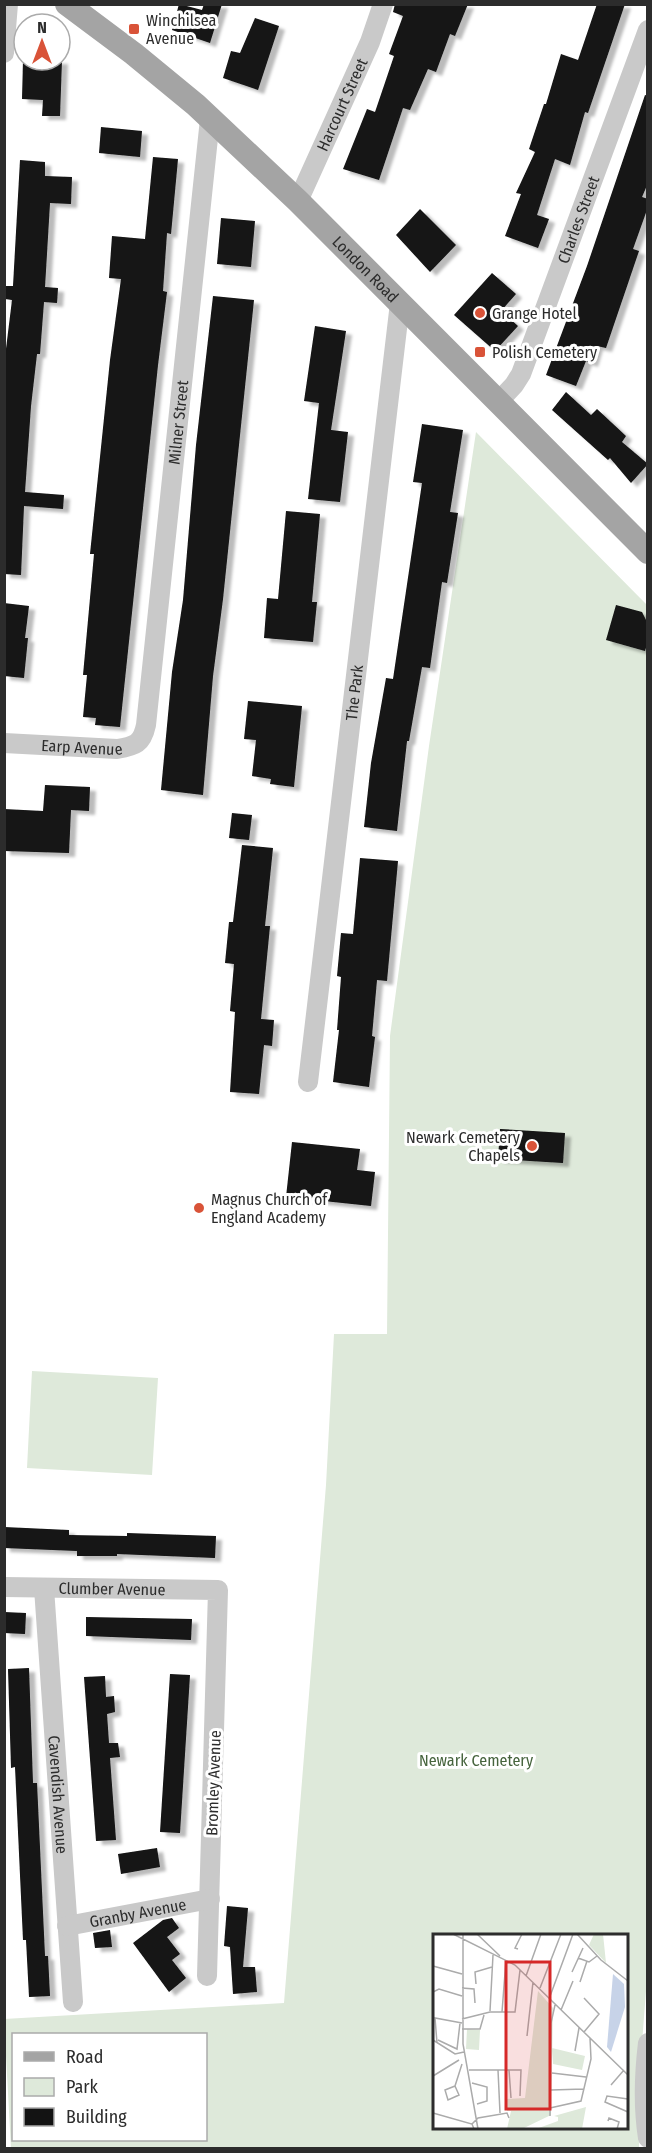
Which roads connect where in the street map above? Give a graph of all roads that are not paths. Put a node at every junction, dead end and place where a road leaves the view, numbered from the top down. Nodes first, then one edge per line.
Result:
1 (8, 4) edge
2 (67, 4) edge
3 (383, 4) edge
4 (648, 30) edge
5 (4, 53) edge
6 (210, 119) junction
7 (298, 201) junction
8 (400, 303) junction
9 (498, 402) junction
10 (645, 543) edge
11 (146, 726) joint
12 (4, 743) edge
13 (308, 1082) dead end
14 (4, 1587) edge
15 (44, 1588) junction
16 (218, 1590) joint
17 (210, 1899) junction
18 (67, 1926) junction
19 (207, 1976) dead end
20 (73, 2002) dead end
21 (648, 2043) edge
22 (648, 2138) edge

1 - 5 street
2 - 6 main road, London Road
3 - 7 street, Harcourt Street
4 - 9 street, Charles Street
6 - 7 main road, London Road
6 - 11 street, Milner Street
7 - 8 main road, London Road
8 - 9 main road, London Road
8 - 13 street, The Park
9 - 10 main road, London Road
11 - 12 street, Earp Avenue
14 - 15 street, Clumber Avenue
15 - 16 street, Clumber Avenue
15 - 18 street, Cavendish Avenue
16 - 17 street, Bromley Avenue
17 - 18 street, Granby Avenue
17 - 19 street, Bromley Avenue
18 - 20 street, Cavendish Avenue
21 - 22 street

